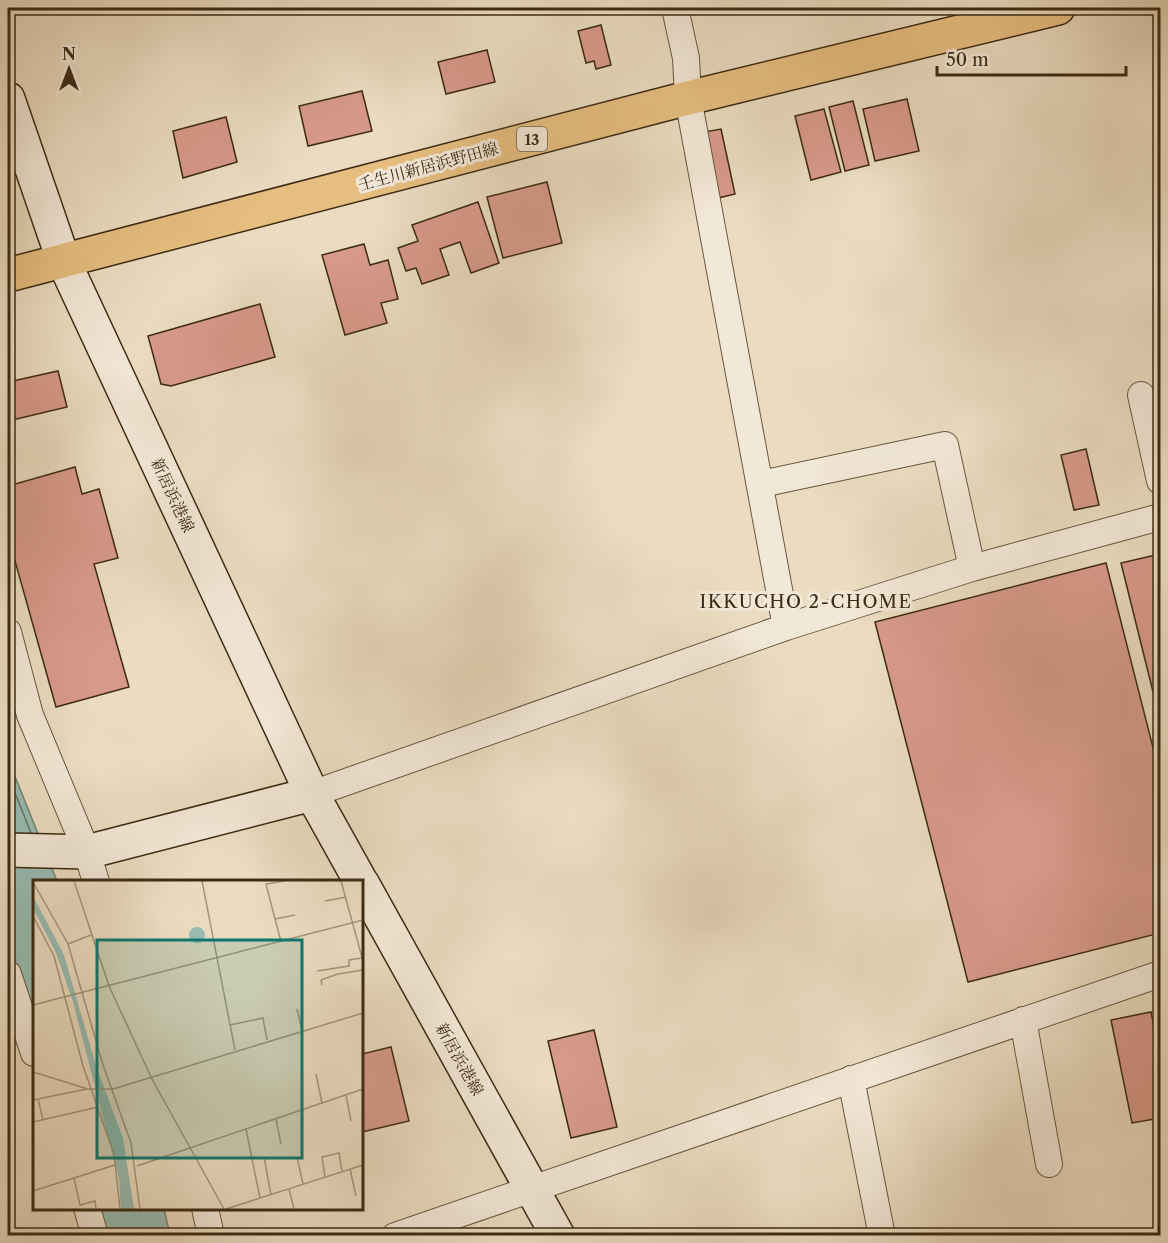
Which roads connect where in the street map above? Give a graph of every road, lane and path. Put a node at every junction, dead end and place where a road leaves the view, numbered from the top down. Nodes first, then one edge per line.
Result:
1 (675, 8) edge
2 (1054, 8) edge
3 (688, 98) junction
4 (8, 99) edge
5 (64, 262) junction
6 (8, 275) edge
7 (1141, 395) dead end
8 (1161, 481) edge
9 (761, 484) junction
10 (1161, 517) edge
11 (972, 568) junction
12 (786, 627) junction
13 (8, 632) edge
14 (312, 794) junction
15 (8, 850) edge
16 (86, 861) edge
17 (360, 880) edge
18 (363, 886) edge
19 (8, 974) edge
20 (1161, 974) edge
21 (1023, 1020) junction
22 (33, 1050) edge
23 (851, 1079) junction
24 (1049, 1164) dead end
25 (532, 1189) junction
26 (87, 1210) edge
27 (205, 1210) edge
28 (95, 1236) edge
29 (211, 1236) edge
30 (395, 1236) edge
31 (558, 1236) edge
32 (882, 1236) edge

1 - 3 street
2 - 3 main road, 壬生川新居浜野田線 / 13
3 - 5 main road, 壬生川新居浜野田線 / 13
3 - 9 street
4 - 5 main road, 新居浜港線
5 - 6 main road, 壬生川新居浜野田線 / 13
5 - 14 main road, 新居浜港線
7 - 8 street
9 - 11 street
9 - 12 street
10 - 11 street
11 - 12 street
12 - 14 street
13 - 16 street
14 - 16 main road
14 - 17 main road, 新居浜港線
15 - 16 main road
18 - 25 main road, 新居浜港線
19 - 22 street
20 - 21 street
21 - 23 street
21 - 24 street
23 - 25 street
23 - 32 street
25 - 30 street
25 - 31 main road, 新居浜港線
26 - 28 street
27 - 29 street

